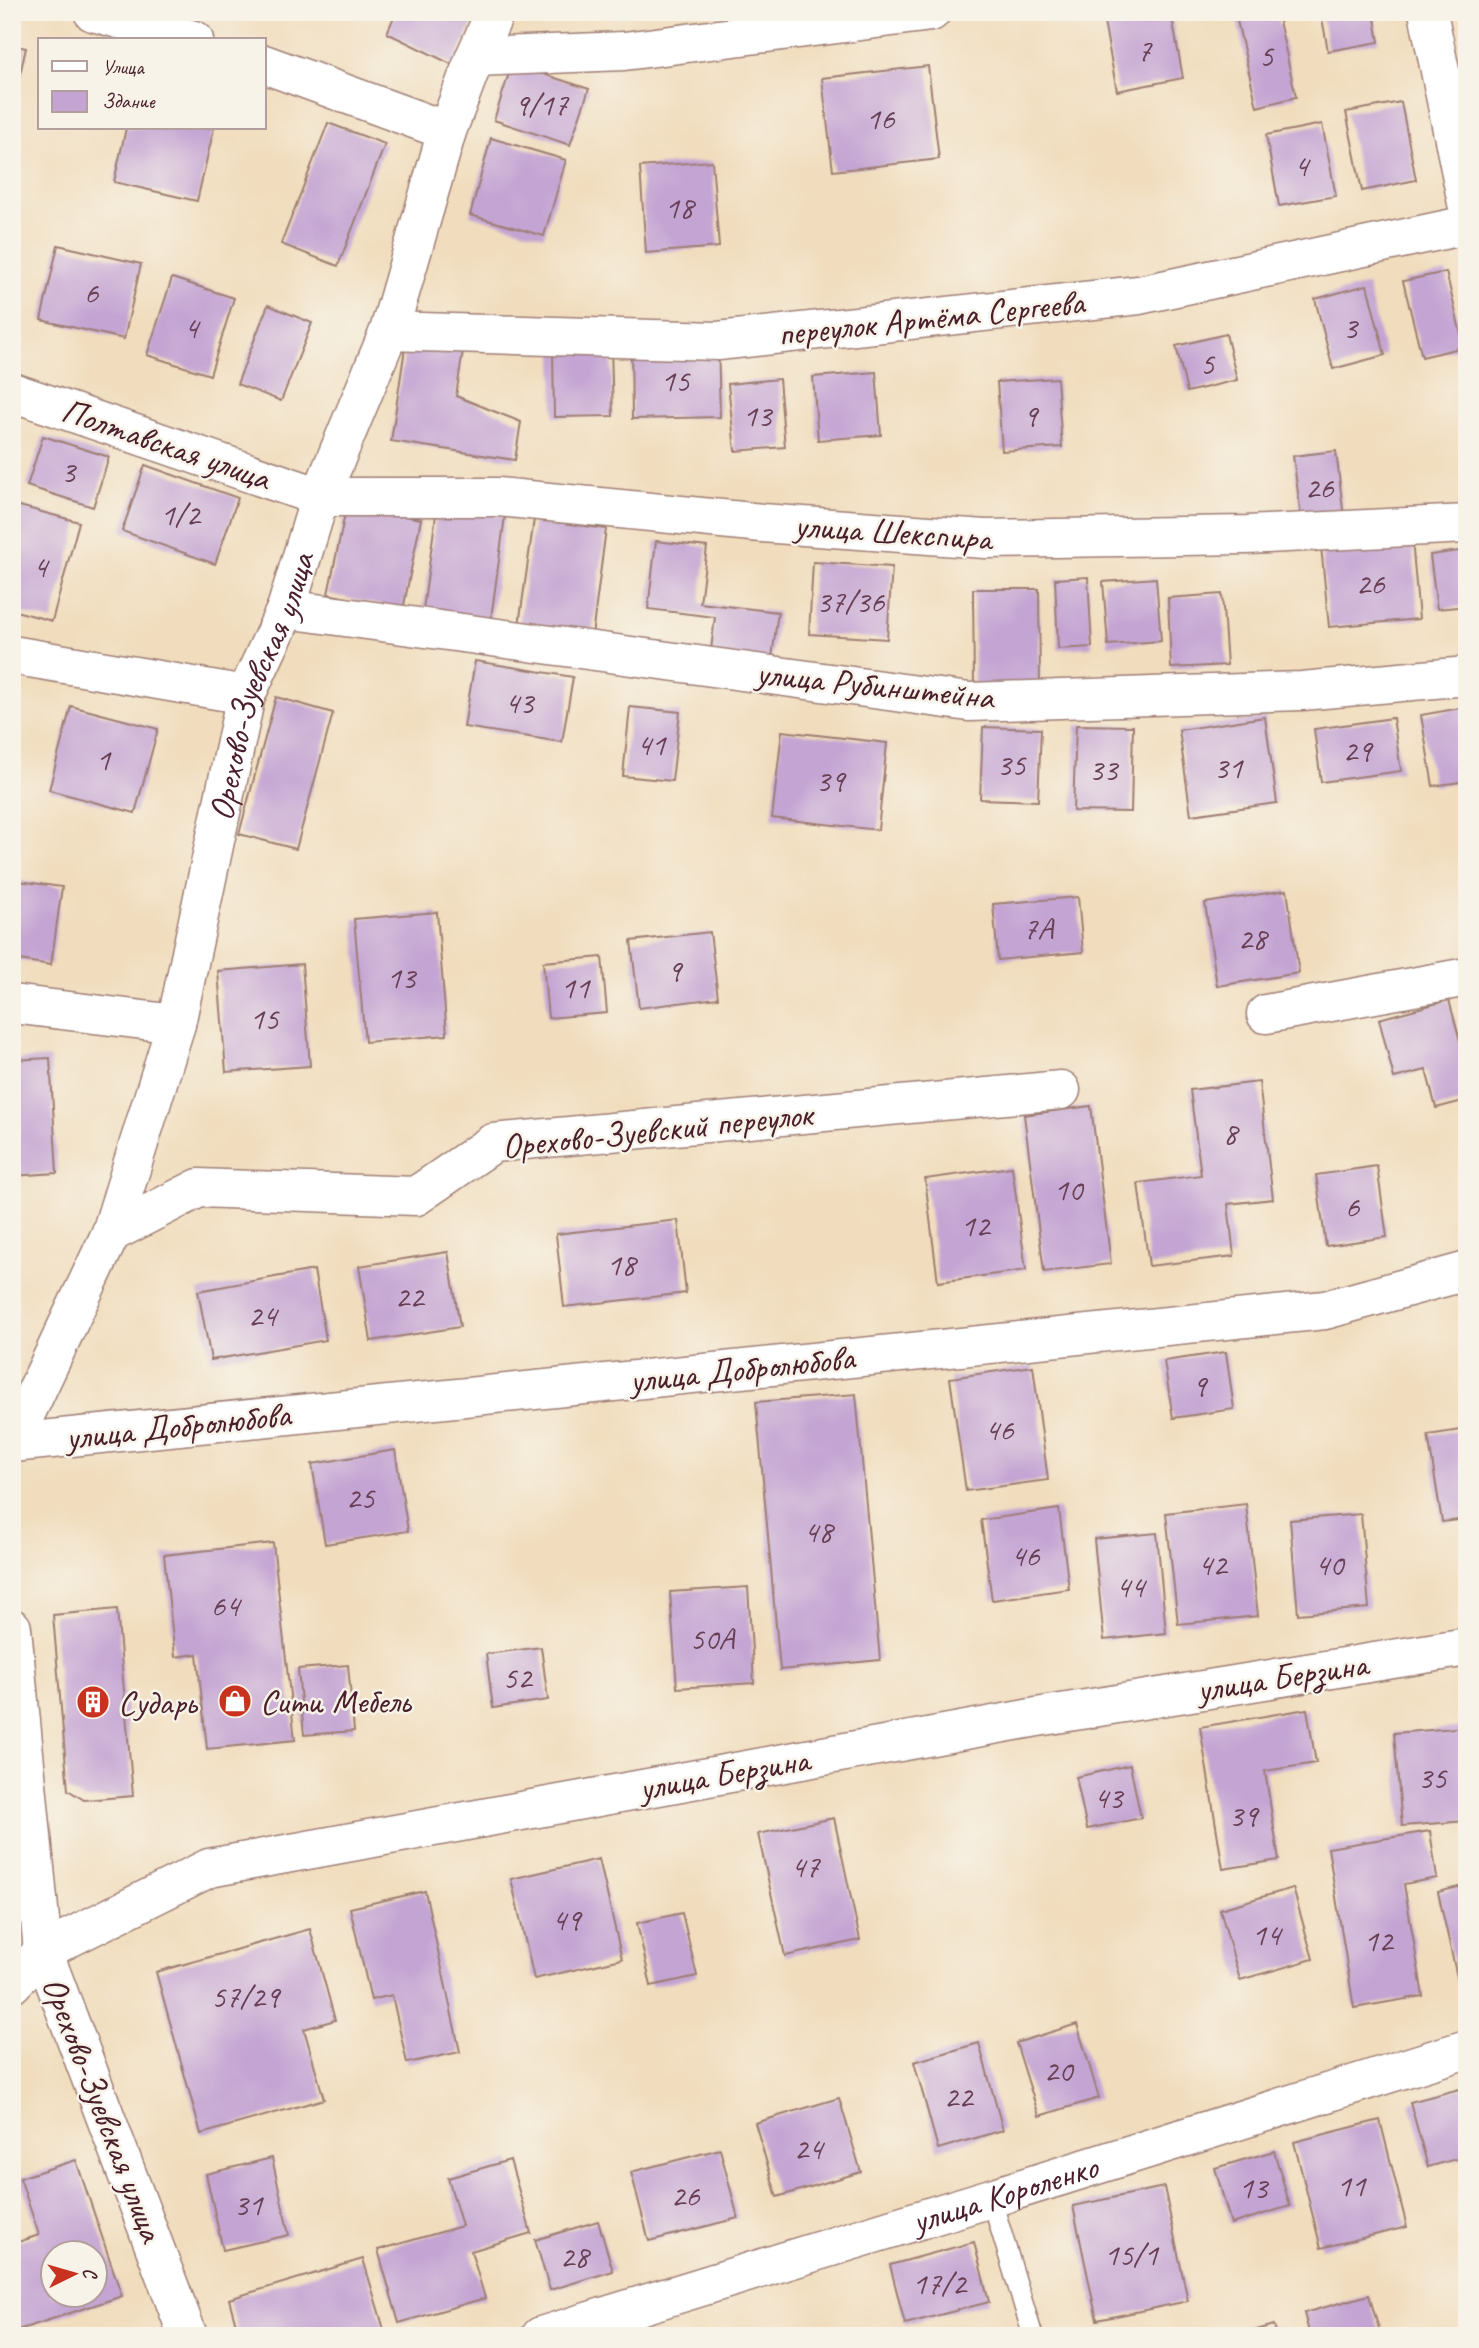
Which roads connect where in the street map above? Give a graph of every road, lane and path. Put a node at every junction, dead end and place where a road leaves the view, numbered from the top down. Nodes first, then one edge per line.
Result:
1 (93, 12) edge
2 (495, 12) edge
3 (931, 12) edge
4 (1427, 12) edge
5 (187, 38) edge
6 (475, 57) junction
7 (266, 65) edge
8 (447, 131) junction
9 (1467, 203) edge
10 (1467, 225) edge
11 (389, 331) junction
12 (12, 392) edge
13 (320, 497) junction
14 (1467, 524) edge
15 (286, 609) junction
16 (12, 655) edge
17 (1467, 676) edge
18 (246, 695) junction
19 (1467, 977) edge
20 (12, 1004) edge
21 (1266, 1014) dead end
22 (176, 1024) junction
23 (1060, 1090) dead end
24 (111, 1233) junction
25 (1467, 1270) edge
26 (12, 1443) edge
27 (12, 1628) edge
28 (1467, 1647) edge
29 (43, 1951) junction
30 (12, 1984) edge
31 (1467, 2049) edge
32 (991, 2198) junction
33 (188, 2336) edge
34 (541, 2336) edge
35 (1033, 2336) edge

1 - 5 street
2 - 6 street, Орехово-Зуевская улица
3 - 6 street
4 - 9 street
6 - 8 street, Орехово-Зуевская улица
7 - 8 street
8 - 11 street, Орехово-Зуевская улица
10 - 11 street, переулок Артёма Сергеева
11 - 13 street, Орехово-Зуевская улица
12 - 13 street, Полтавская улица
13 - 14 street, улица Шекспира
13 - 15 street, Орехово-Зуевская улица
15 - 17 street, улица Рубинштейна
15 - 18 street, Орехово-Зуевская улица
16 - 18 street
18 - 22 street, Орехово-Зуевская улица
19 - 21 street
20 - 22 street
22 - 24 street, Орехово-Зуевская улица
23 - 24 street, Орехово-Зуевский переулок
24 - 26 street, Орехово-Зуевская улица
25 - 26 street, улица Добролюбова
27 - 29 street, Орехово-Зуевская улица
28 - 29 street, улица Берзина
29 - 30 street, улица Берзина
29 - 33 street, Орехово-Зуевская улица
31 - 32 street, улица Короленко
32 - 34 street, улица Короленко
32 - 35 lane

